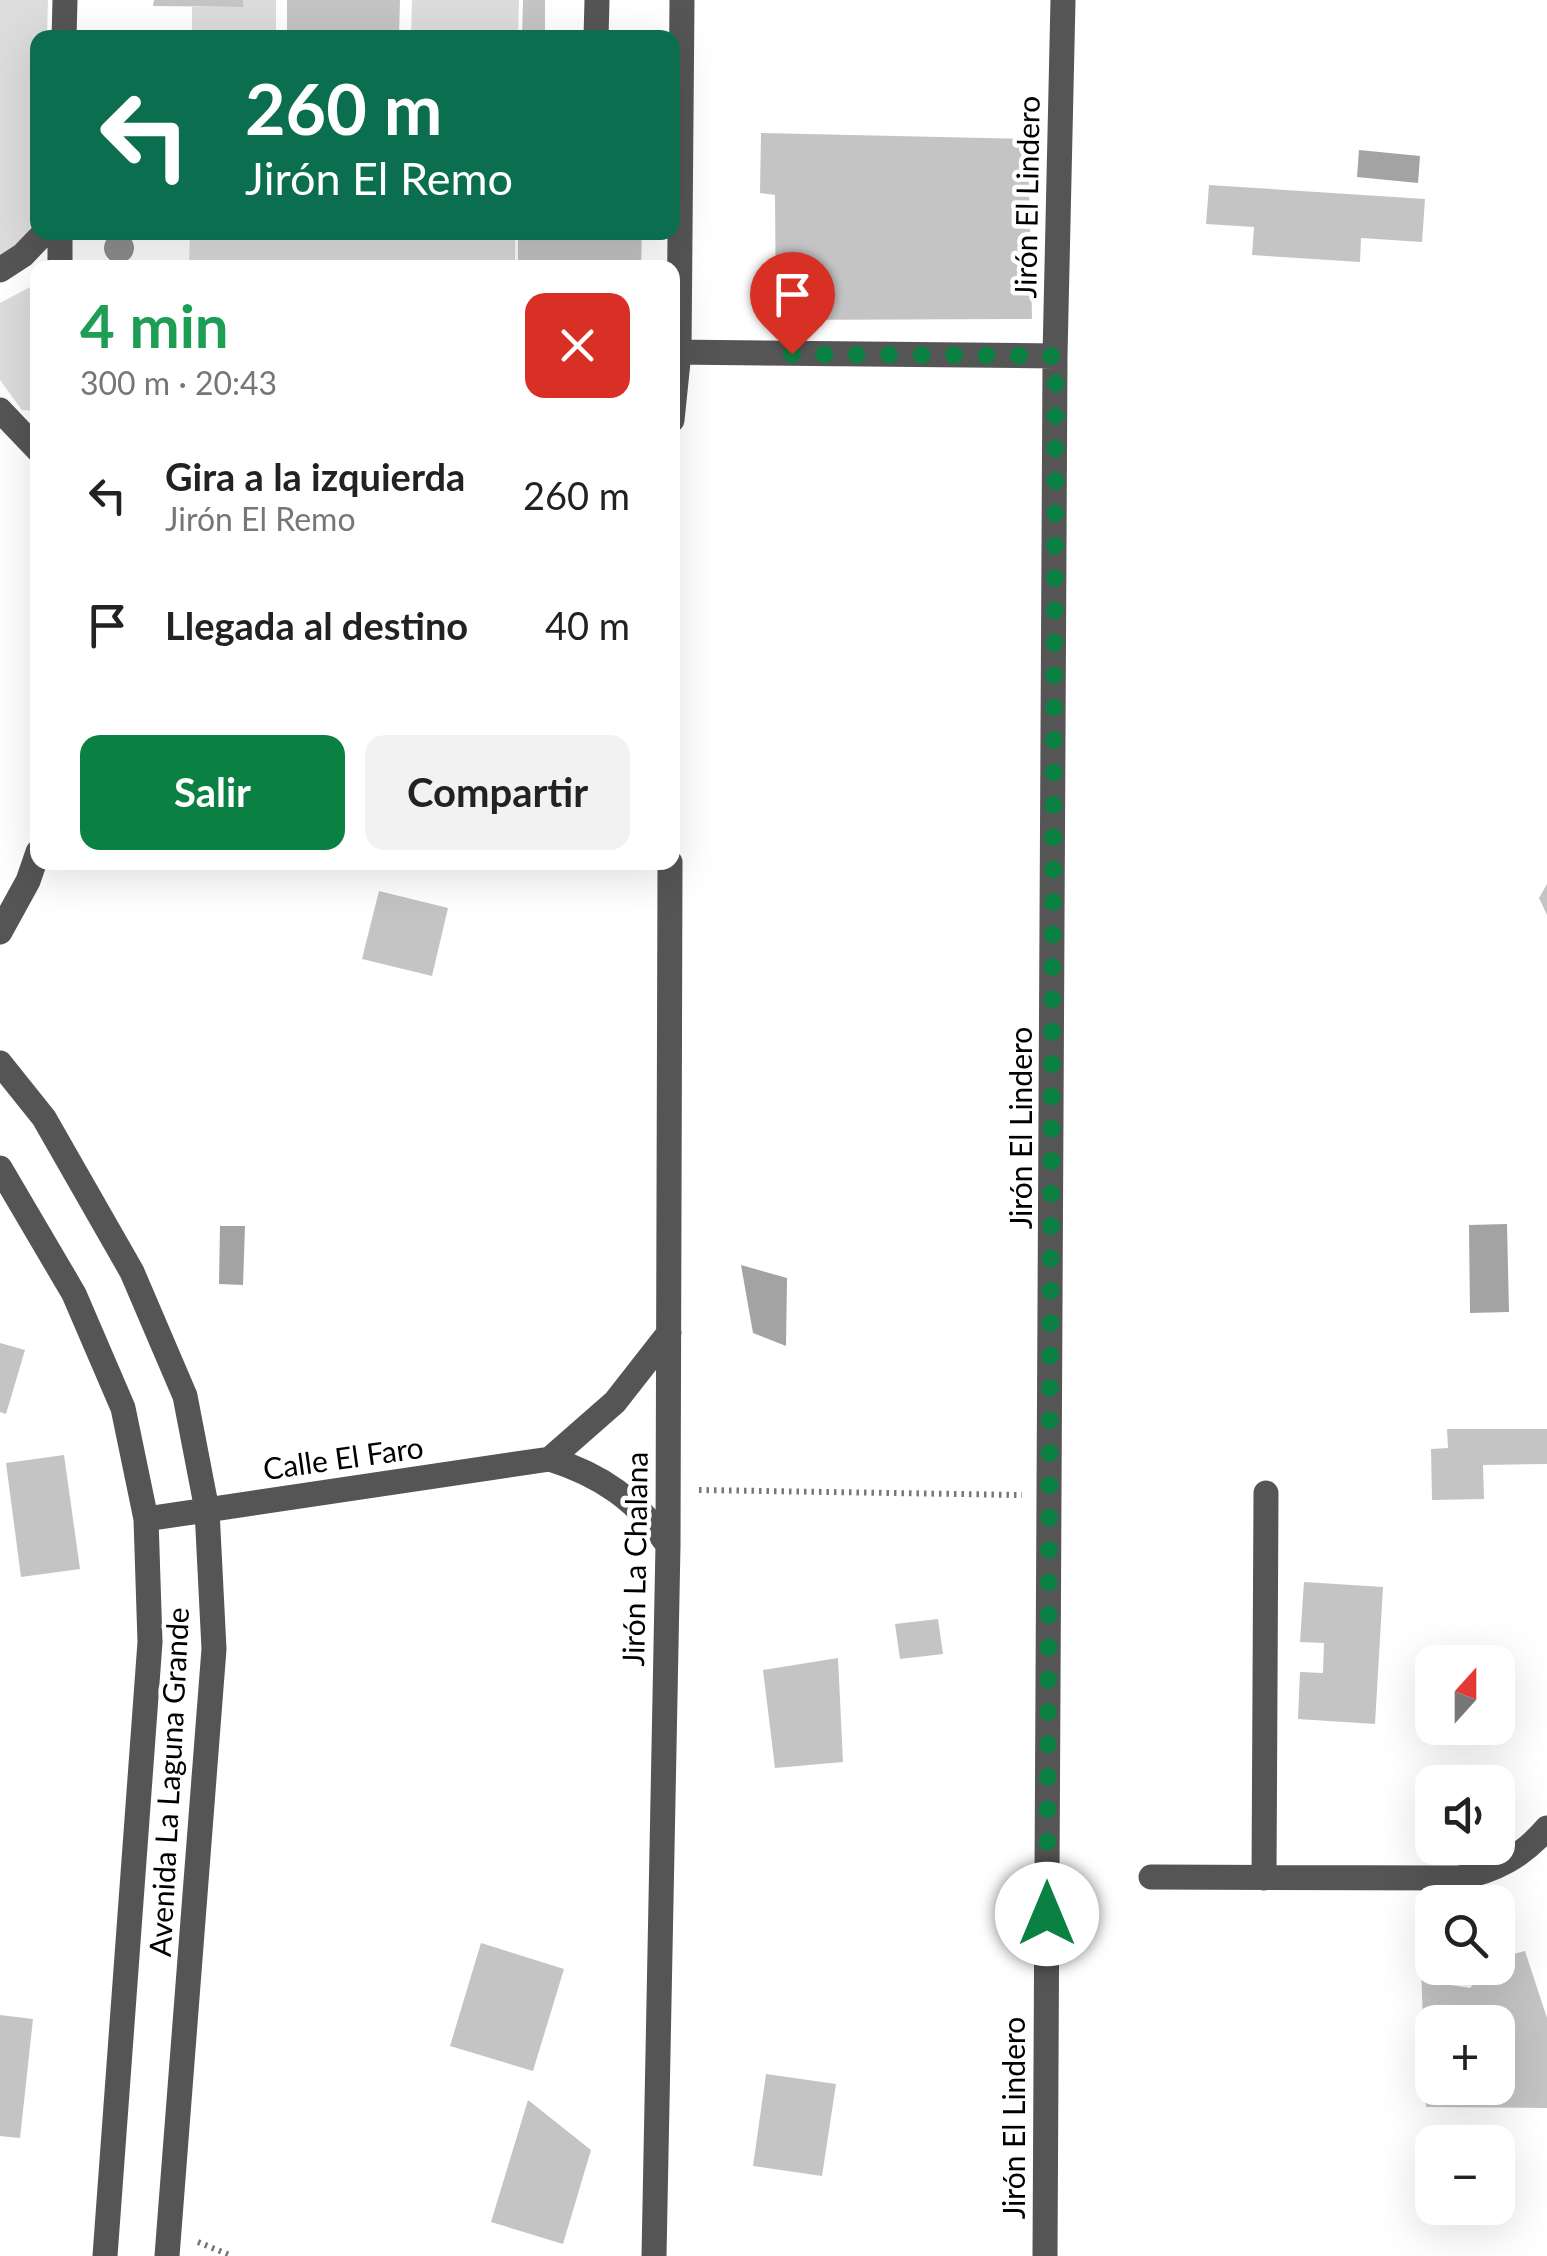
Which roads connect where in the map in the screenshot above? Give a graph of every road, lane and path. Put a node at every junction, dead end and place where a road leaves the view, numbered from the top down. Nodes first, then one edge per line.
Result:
1 (65, 0) edge
2 (596, 0) edge
3 (682, 0) edge
4 (1063, 0) edge
5 (64, 30) edge
6 (596, 30) edge
7 (680, 70) edge
8 (38, 240) edge
9 (0, 270) edge
10 (680, 352) edge
11 (1056, 356) junction
12 (0, 410) edge
13 (30, 442) edge
14 (32, 870) edge
15 (670, 870) edge
16 (0, 932) edge
17 (0, 1063) edge
18 (0, 1168) edge
19 (668, 1333) junction
20 (550, 1459) junction
21 (668, 1489) junction
22 (1266, 1493) dead end
23 (1050, 1495) junction
24 (207, 1510) junction
25 (146, 1520) junction
26 (668, 1545) junction
27 (1547, 1828) edge
28 (1151, 1877) dead end
29 (1264, 1878) junction
30 (105, 2256) edge
31 (168, 2256) edge
32 (654, 2256) edge
33 (1044, 2256) edge

1 - 5 street
2 - 6 street
3 - 7 street
4 - 11 street, Jirón El Lindero
8 - 9 street
10 - 11 street
11 - 23 street, Jirón El Lindero
12 - 13 street
14 - 16 street
15 - 19 street, Jirón La Chalana
17 - 24 street, Avenida La Laguna Grande
18 - 25 street, Avenida La Laguna Grande
19 - 20 street
19 - 21 street, Jirón La Chalana
20 - 24 street, Calle El Faro
20 - 26 street
21 - 23 path
21 - 26 street, Jirón La Chalana
22 - 29 street
23 - 33 street, Jirón El Lindero
24 - 25 street, Calle El Faro
24 - 31 street, Avenida La Laguna Grande
25 - 30 street, Avenida La Laguna Grande
26 - 32 street, Jirón La Chalana
27 - 29 street
28 - 29 street

